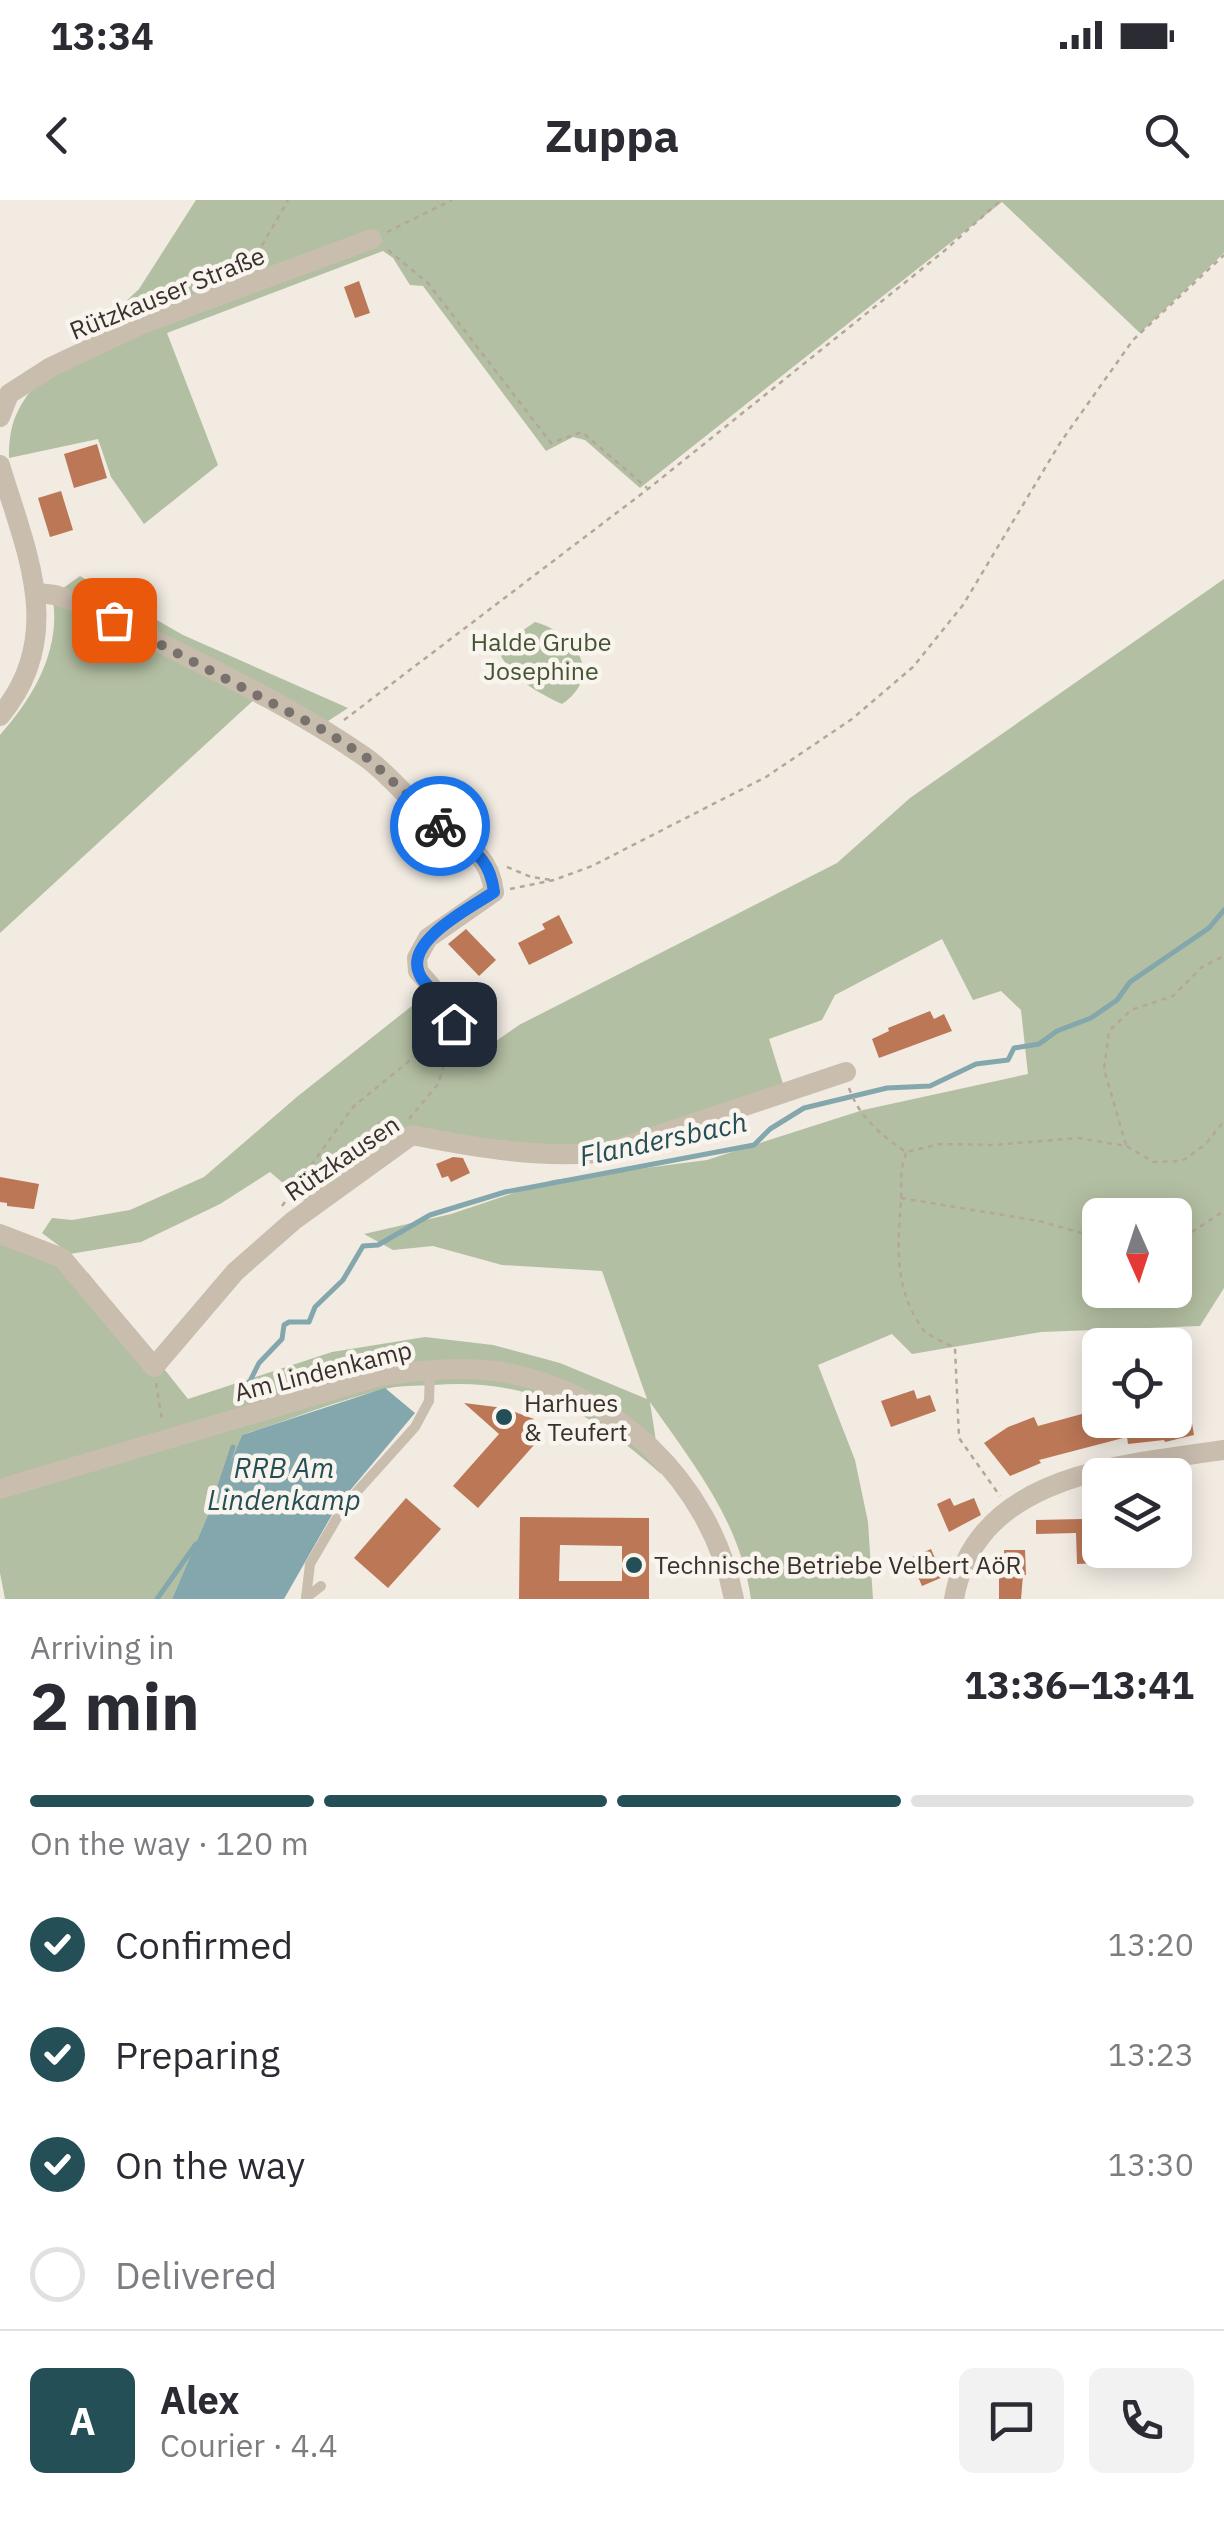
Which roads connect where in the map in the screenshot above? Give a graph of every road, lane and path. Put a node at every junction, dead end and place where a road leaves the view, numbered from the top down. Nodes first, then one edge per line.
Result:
1 (288, 200) edge
2 (452, 200) edge
3 (1001, 200) edge
4 (372, 239) junction
5 (1224, 255) edge
6 (255, 284) junction
7 (0, 417) edge
8 (0, 465) edge
9 (648, 489) junction
10 (38, 593) junction
11 (0, 716) edge
12 (327, 732) junction
13 (483, 856) junction
14 (554, 880) junction
15 (494, 892) junction
16 (1224, 956) edge
17 (454, 1024) junction
18 (847, 1081) joint
19 (1224, 1121) edge
20 (412, 1135) junction
21 (1126, 1146) junction
22 (906, 1152) junction
23 (901, 1198) junction
24 (1224, 1211) edge
25 (278, 1212) dead end
26 (1192, 1232) edge
27 (1082, 1233) edge
28 (0, 1234) edge
29 (154, 1367) junction
30 (430, 1369) junction
31 (164, 1440) junction
32 (1224, 1450) edge
33 (0, 1490) edge
34 (1008, 1508) junction
35 (322, 1586) dead end
36 (734, 1599) edge
37 (954, 1599) edge

1 - 6 path
2 - 4 path
3 - 9 path
4 - 6 street, Rützkauser Straße
4 - 9 path
5 - 14 path
6 - 7 street, Rützkauser Straße
8 - 10 street
9 - 12 path
10 - 11 street
10 - 12 street
12 - 13 street
13 - 14 path
13 - 15 street
14 - 15 path
15 - 17 street
16 - 21 path
17 - 20 path
17 - 25 path
18 - 20 street, Rützkausen
18 - 22 path
19 - 21 path
20 - 29 street, Rützkausen
21 - 22 path
22 - 23 path
23 - 27 path
23 - 34 path
24 - 26 path
28 - 29 street
29 - 31 path
30 - 31 street, Am Lindenkamp
30 - 35 lane
30 - 36 street, Am Lindenkamp
31 - 33 street, Am Lindenkamp
32 - 34 street
34 - 37 street

